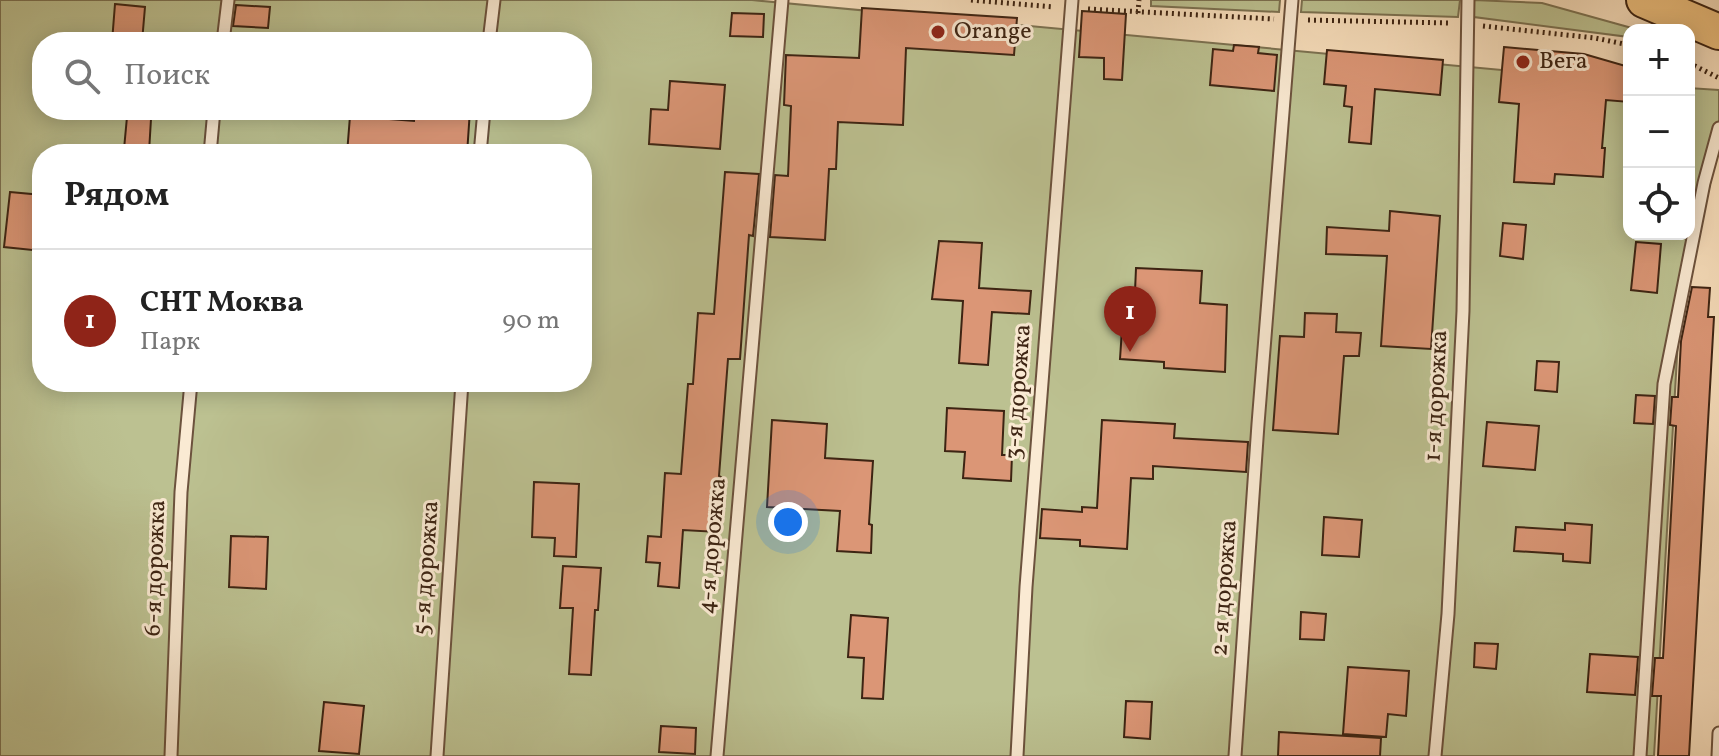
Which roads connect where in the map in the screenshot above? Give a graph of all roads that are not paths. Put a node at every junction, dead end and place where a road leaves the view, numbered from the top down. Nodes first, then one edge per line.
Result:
1 (228, 0) edge
2 (494, 0) edge
3 (782, 0) edge
4 (1292, 0) edge
5 (1468, 0) edge
6 (1644, 0) edge
7 (1071, 4) edge
8 (224, 32) edge
9 (490, 32) edge
10 (1719, 32) edge
11 (213, 120) edge
12 (483, 120) edge
13 (1719, 128) edge
14 (211, 144) edge
15 (481, 144) edge
16 (190, 392) edge
17 (461, 392) edge
18 (1719, 733) edge
19 (171, 756) edge
20 (437, 756) edge
21 (717, 756) edge
22 (1017, 756) edge
23 (1235, 756) edge
24 (1435, 756) edge
25 (1640, 756) edge
26 (1718, 756) edge

1 - 8 lane
2 - 9 lane
3 - 21 lane, 4-я дорожка
4 - 23 lane, 2-я дорожка
5 - 24 lane, 1-я дорожка
6 - 10 main road
7 - 22 lane, 3-я дорожка
11 - 14 lane
12 - 15 lane
13 - 25 lane
16 - 19 lane, 6-я дорожка
17 - 20 lane, 5-я дорожка
18 - 26 lane

